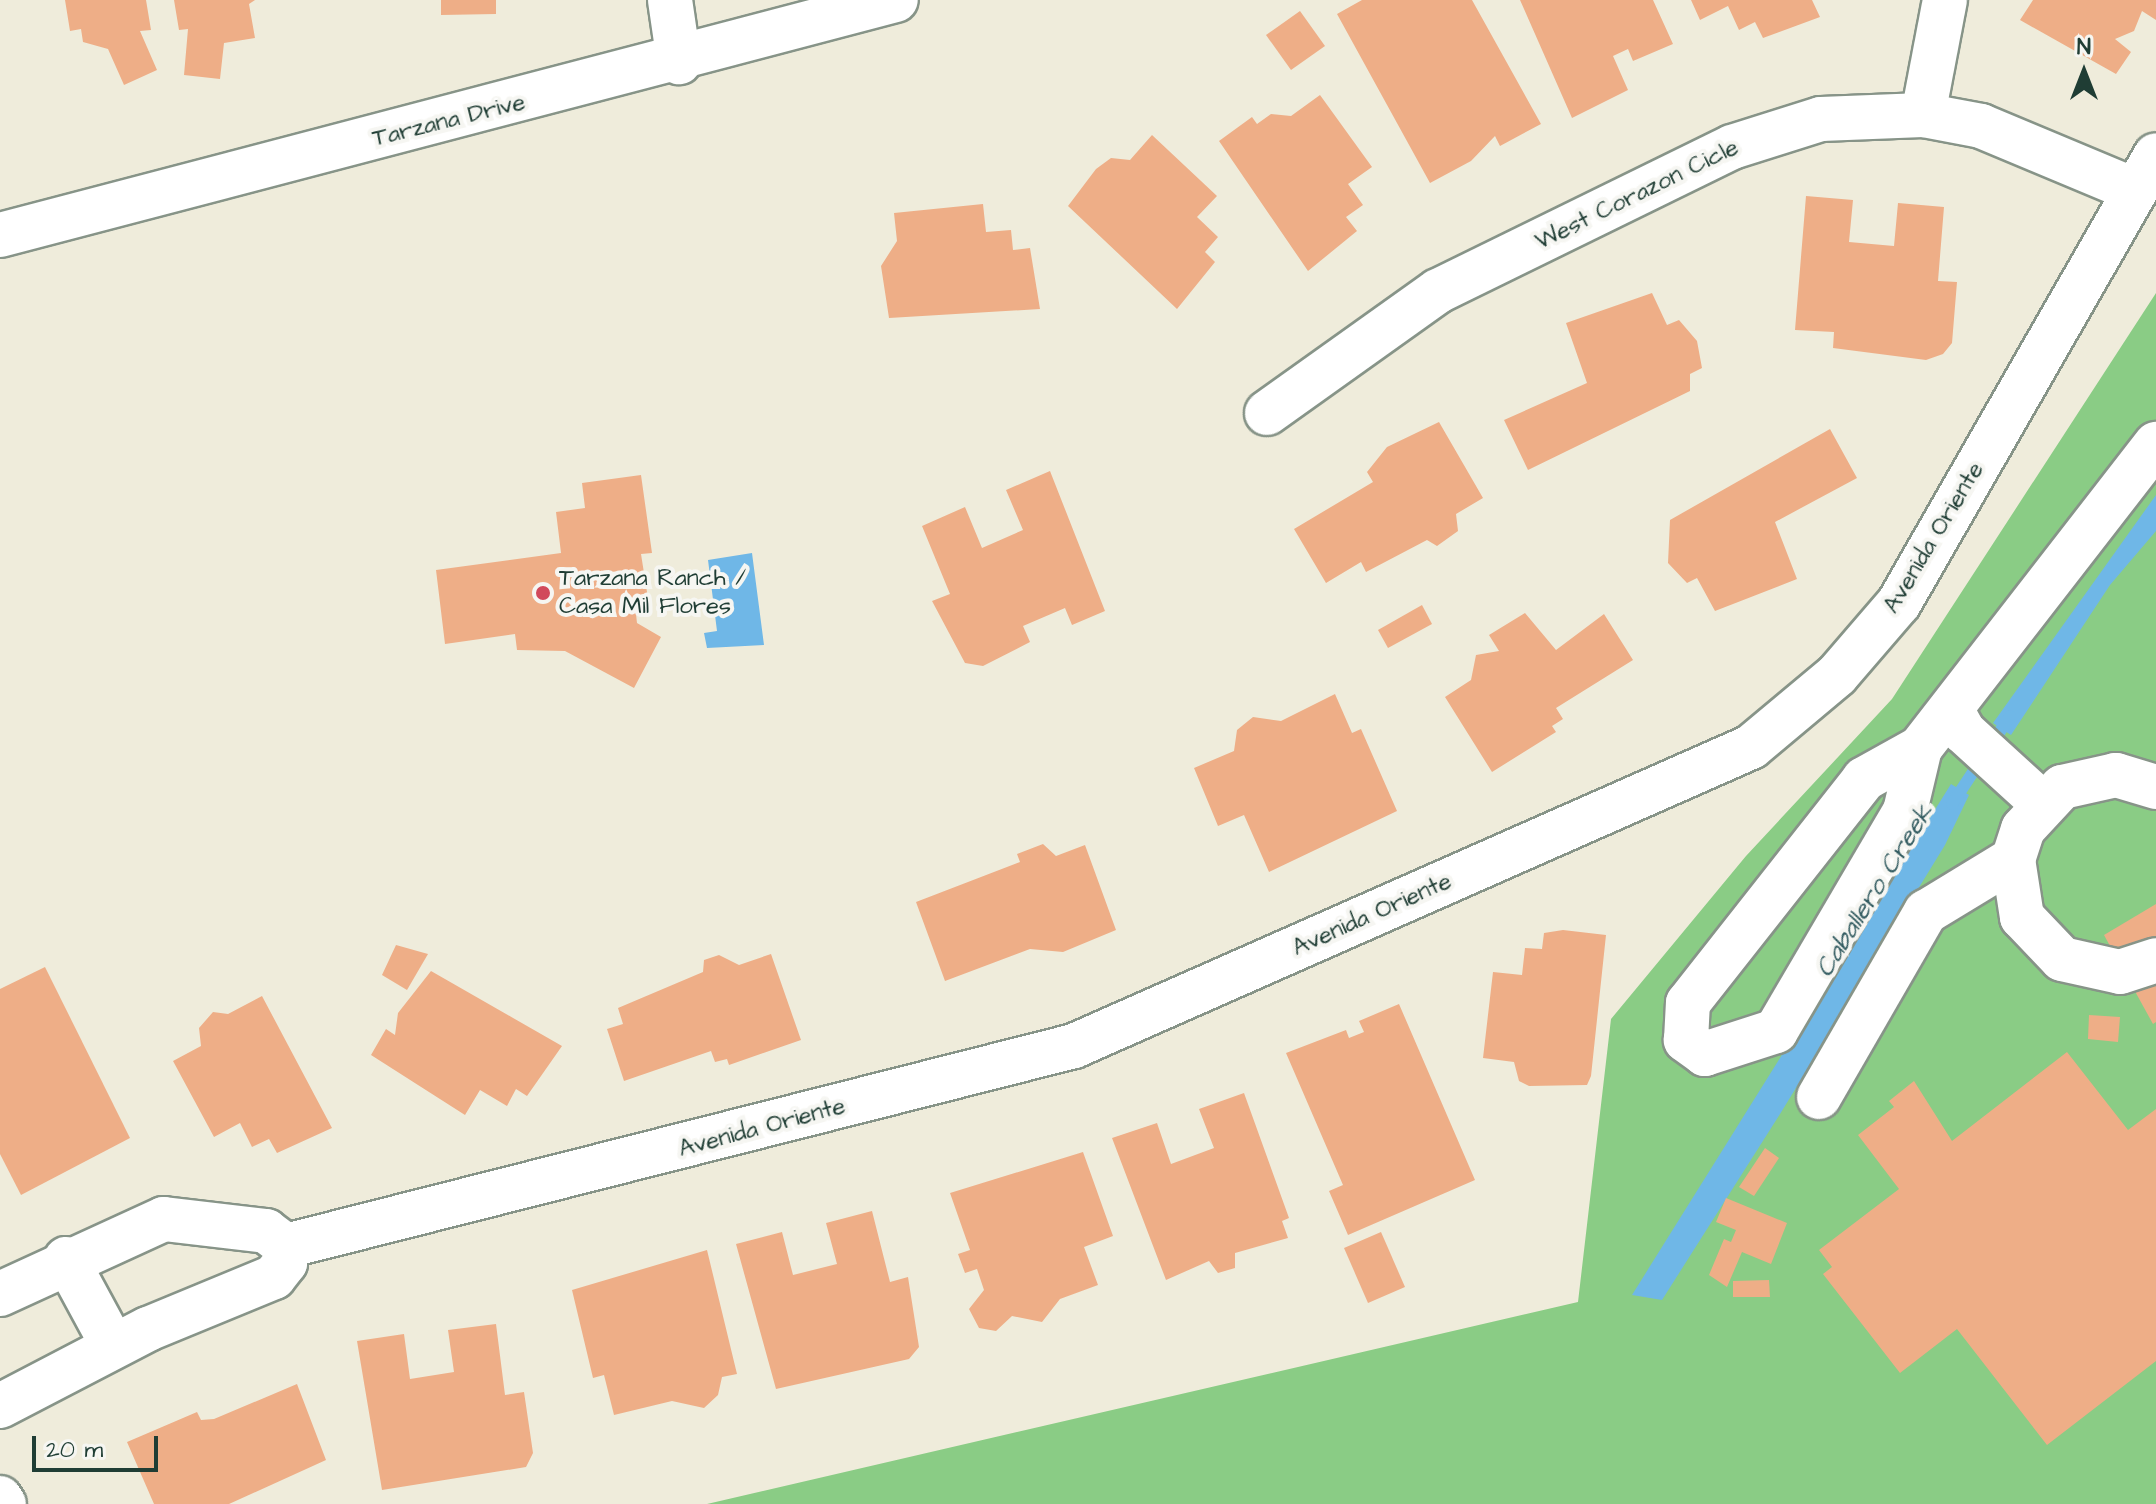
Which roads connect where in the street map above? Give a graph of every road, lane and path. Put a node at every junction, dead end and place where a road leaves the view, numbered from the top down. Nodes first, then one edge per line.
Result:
1 (670, 0) edge
2 (896, 0) edge
3 (1945, 0) edge
4 (679, 62) junction
5 (1923, 115) junction
6 (2145, 172) edge
7 (0, 235) edge
8 (1267, 413) dead end
9 (2156, 444) edge
10 (1951, 709) junction
11 (1920, 748) junction
12 (2156, 787) edge
13 (2042, 803) junction
14 (2013, 859) junction
15 (2156, 960) edge
16 (1819, 1097) dead end
17 (286, 1246) junction
18 (66, 1259) junction
19 (0, 1294) edge
20 (113, 1346) junction
21 (0, 1406) edge
22 (0, 1498) edge
23 (4, 1504) edge

1 - 4 street
2 - 4 street, Tarzana Drive
3 - 5 street
4 - 7 street, Tarzana Drive
5 - 6 street, West Corazon Cicle
5 - 8 street, West Corazon Cicle
6 - 17 street, Avenida Oriente
9 - 10 street
10 - 11 street
10 - 13 street
11 - 11 street
12 - 13 street
13 - 14 street
14 - 15 street
14 - 16 street
17 - 18 street
17 - 20 street
18 - 19 street
18 - 20 street
20 - 21 street
22 - 23 street

